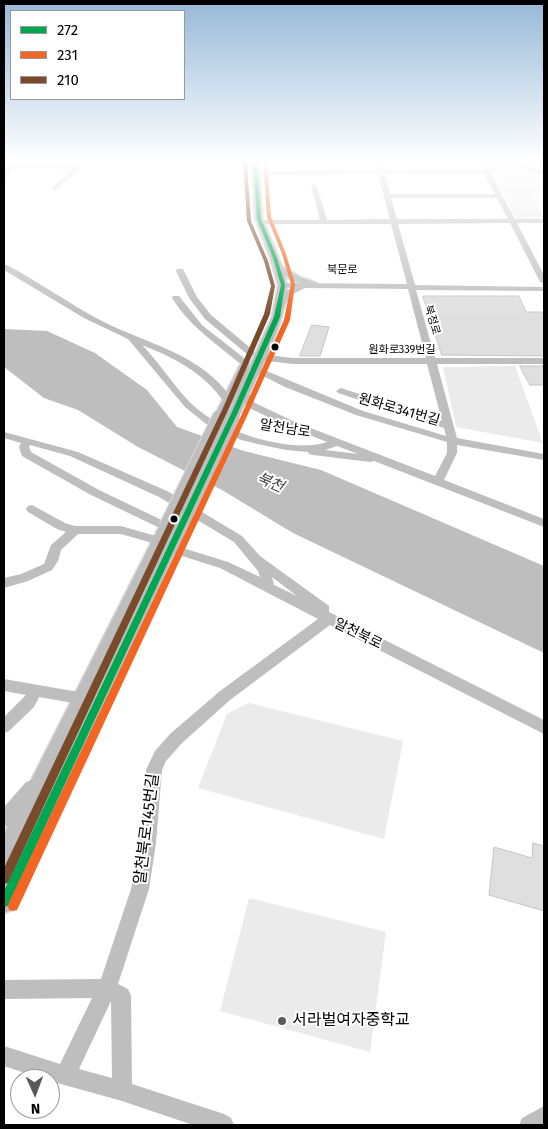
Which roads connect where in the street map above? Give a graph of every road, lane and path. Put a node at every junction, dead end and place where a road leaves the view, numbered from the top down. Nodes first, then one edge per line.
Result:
1 (252, 214) edge
2 (259, 214) edge
3 (322, 214) edge
4 (392, 214) edge
5 (508, 214) edge
6 (394, 221) junction
7 (512, 221) junction
8 (544, 221) edge
9 (260, 222) junction
10 (324, 222) junction
11 (4, 267) edge
12 (279, 268) junction
13 (180, 271) dead end
14 (544, 282) edge
15 (279, 284) junction
16 (311, 284) junction
17 (410, 286) junction
18 (544, 289) edge
19 (176, 298) dead end
20 (280, 305) junction
21 (128, 336) junction
22 (255, 355) junction
23 (181, 358) junction
24 (544, 361) edge
25 (431, 362) junction
26 (250, 366) junction
27 (165, 376) junction
28 (239, 390) junction
29 (341, 391) dead end
30 (233, 403) junction
31 (448, 426) junction
32 (4, 435) edge
33 (452, 439) junction
34 (4, 442) edge
35 (27, 442) junction
36 (338, 442) junction
37 (52, 447) junction
38 (296, 448) junction
39 (30, 457) junction
40 (544, 457) edge
41 (387, 462) junction
42 (437, 482) junction
43 (32, 509) dead end
44 (544, 523) edge
45 (166, 527) junction
46 (75, 530) junction
47 (164, 545) junction
48 (255, 557) junction
49 (229, 568) junction
50 (4, 583) edge
51 (269, 589) junction
52 (328, 619) junction
53 (356, 633) junction
54 (4, 684) edge
55 (35, 690) junction
56 (90, 700) junction
57 (4, 726) edge
58 (544, 727) edge
59 (47, 767) junction
60 (4, 820) edge
61 (4, 856) edge
62 (4, 902) edge
63 (106, 988) junction
64 (4, 989) edge
65 (4, 1056) edge
66 (65, 1076) junction
67 (122, 1092) junction
68 (544, 1116) edge
69 (224, 1125) edge
70 (529, 1125) edge

1 - 15 main road
2 - 9 main road
3 - 10 street
4 - 6 street, 북정로
5 - 7 street
6 - 7 street
6 - 10 street
6 - 17 street, 북정로
7 - 8 street
7 - 14 street
9 - 10 street
9 - 12 main road
11 - 21 street
12 - 15 main road
12 - 16 main road
13 - 22 street
15 - 16 street, 북문로
15 - 20 main road
15 - 22 main road
16 - 17 street, 북문로
16 - 20 street
17 - 18 street, 북문로
17 - 25 street, 북정로
19 - 26 street, 원화로341번길
20 - 22 main road
21 - 23 street
21 - 27 street, 알천남로
22 - 25 street, 원화로339번길
22 - 26 main road
23 - 27 street
23 - 30 street
24 - 25 street, 원화로339번길
25 - 31 street, 북정로
26 - 28 main road
26 - 33 street, 원화로341번길
27 - 38 street, 알천남로
28 - 30 main road
28 - 30 street
29 - 31 street
30 - 36 street
30 - 45 main road, bridge
30 - 47 main road, bridge
31 - 33 street, 북정로
32 - 35 street
33 - 40 street, 원화로341번길
33 - 42 street, 북정로
34 - 39 street
35 - 37 street
35 - 39 street
36 - 38 street, 알천남로
36 - 41 street
37 - 39 street
37 - 48 street
38 - 41 street
39 - 45 street
41 - 42 street
42 - 44 street
43 - 46 street
45 - 47 main road
46 - 47 street, 알천북로
46 - 50 street
47 - 49 street, 알천북로
47 - 56 main road
48 - 49 street
48 - 51 street
48 - 53 street
49 - 51 street, 알천북로
51 - 52 street, 알천북로
52 - 53 street, 알천북로
52 - 63 street, 알천북로145번길
53 - 58 street, 알천북로
54 - 55 street
55 - 56 street
55 - 57 street
56 - 59 main road
56 - 62 main road
59 - 60 street
59 - 61 main road
63 - 64 street
63 - 66 street, 알천북로145번길
63 - 67 street
65 - 66 street
66 - 67 street
67 - 69 street
68 - 70 street

